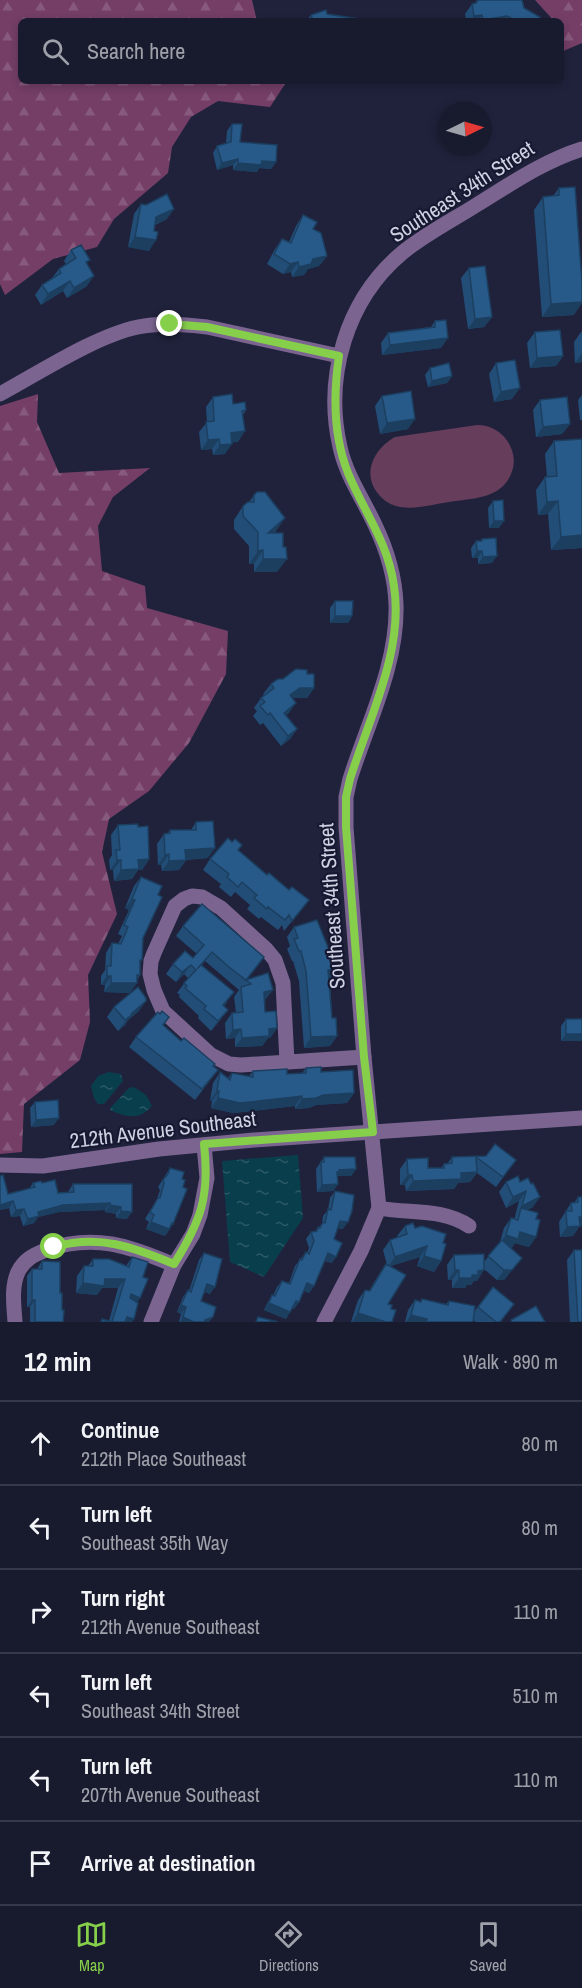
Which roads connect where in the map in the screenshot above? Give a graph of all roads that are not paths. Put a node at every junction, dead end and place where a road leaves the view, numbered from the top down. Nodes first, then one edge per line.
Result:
1 (582, 149) edge
2 (339, 356) junction
3 (0, 394) edge
4 (364, 1057) junction
5 (287, 1062) junction
6 (582, 1118) edge
7 (373, 1132) junction
8 (204, 1144) junction
9 (0, 1165) edge
10 (379, 1208) junction
11 (469, 1226) dead end
12 (174, 1264) junction
13 (15, 1322) edge
14 (152, 1322) edge
15 (324, 1322) edge

1 - 2 street, Southeast 34th Street
2 - 3 street
2 - 4 street, Southeast 34th Street
4 - 5 street
4 - 7 street, Southeast 34th Street
5 - 5 street
6 - 7 street, 212th Avenue Southeast
7 - 8 street, 212th Avenue Southeast
7 - 10 street, Southeast 34th Street
8 - 9 street, 212th Avenue Southeast
8 - 12 street
10 - 11 street
10 - 15 street, Southeast 34th Street
12 - 13 street
12 - 14 street

